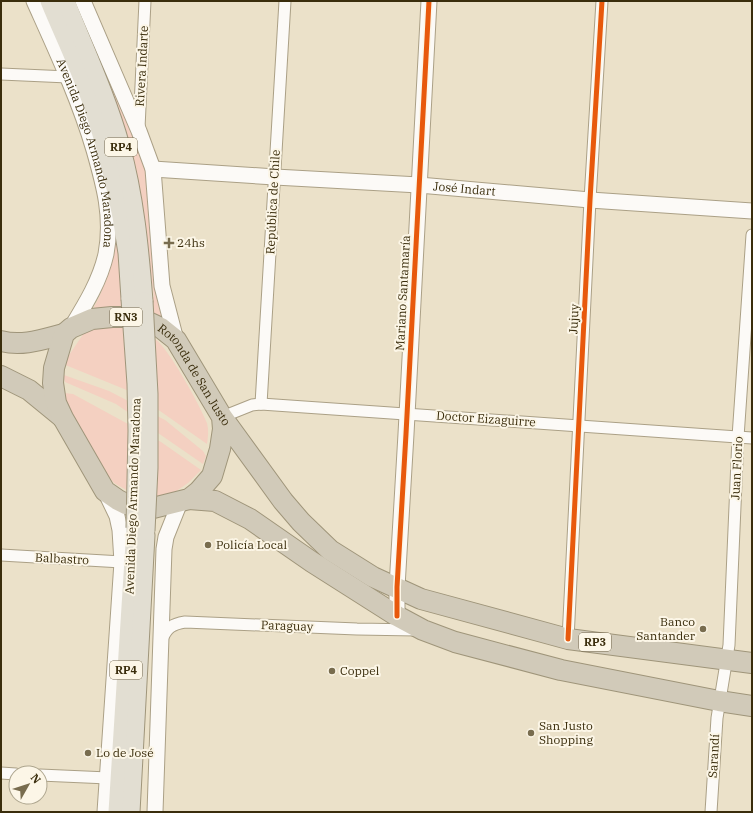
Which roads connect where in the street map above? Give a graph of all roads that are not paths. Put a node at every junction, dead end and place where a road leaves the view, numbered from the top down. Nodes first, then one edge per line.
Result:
1 (34, 1) edge
2 (49, 1) edge
3 (66, 1) edge
4 (83, 1) edge
5 (145, 1) edge
6 (285, 1) edge
7 (429, 1) edge
8 (602, 1) edge
9 (1, 74) edge
10 (68, 77) junction
11 (139, 131) junction
12 (153, 169) junction
13 (275, 177) junction
14 (419, 185) junction
15 (590, 200) junction
16 (752, 211) edge
17 (752, 235) edge
18 (137, 300) junction
19 (68, 331) junction
20 (176, 340) junction
21 (1, 341) edge
22 (1, 376) edge
23 (261, 404) junction
24 (407, 414) junction
25 (63, 418) junction
26 (222, 418) junction
27 (579, 425) junction
28 (738, 437) junction
29 (752, 438) edge
30 (104, 491) junction
31 (185, 500) junction
32 (141, 530) junction
33 (1, 555) edge
34 (122, 562) junction
35 (397, 587) junction
36 (397, 616) junction
37 (423, 630) junction
38 (568, 639) junction
39 (162, 642) junction
40 (727, 659) junction
41 (752, 663) edge
42 (719, 701) junction
43 (752, 706) edge
44 (48, 775) edge
45 (108, 778) junction
46 (105, 812) edge
47 (117, 812) edge
48 (131, 812) edge
49 (155, 812) edge
50 (711, 812) edge

1 - 10 street, Avenida Diego Armando Maradona
2 - 18 main road, Avenida Diego Armando Maradona / RP4
3 - 18 main road, Avenida Diego Armando Maradona / RP4
4 - 11 street
5 - 11 street, Rivera Indarte
6 - 13 street, República de Chile
7 - 14 street, Mariano Santamaría
8 - 15 street, Jujuy
9 - 10 street
10 - 19 street, Avenida Diego Armando Maradona
11 - 12 street
12 - 13 street, José Indart
12 - 20 street
13 - 14 street, José Indart
13 - 23 street, República de Chile
14 - 15 street, José Indart
14 - 24 street, Mariano Santamaría
15 - 16 street, José Indart
15 - 27 street, Jujuy
17 - 28 street, Juan Florio
18 - 32 main road, Avenida Diego Armando Maradona / RP4, bridge
19 - 20 highway, Rotonda de San Justo / RN3
19 - 21 highway, RN3
19 - 25 highway
20 - 26 highway, Rotonda de San Justo / RN3
22 - 25 highway
23 - 24 street, Doctor Eizaguirre
23 - 26 street, Doctor Eizaguirre
24 - 27 street, Doctor Eizaguirre
24 - 35 street, Mariano Santamaría
25 - 30 highway
26 - 31 highway, Rotonda de San Justo
26 - 35 highway, RP3
27 - 28 street, Doctor Eizaguirre
27 - 38 street, Jujuy
28 - 29 street, Doctor Eizaguirre
28 - 40 street, Juan Florio
30 - 31 highway, Rotonda de San Justo
30 - 34 street, Avenida Diego Armando Maradona
31 - 36 highway
31 - 39 street
32 - 47 main road, Avenida Diego Armando Maradona / RP4
32 - 48 main road, Avenida Diego Armando Maradona / RP4
33 - 34 street, Balbastro
34 - 45 street, Avenida Diego Armando Maradona
35 - 36 street, Mariano Santamaría
35 - 38 highway, RP3
36 - 37 highway
37 - 39 street, Paraguay
37 - 42 highway
38 - 40 highway, RP3
39 - 49 street
40 - 41 highway, RP3
40 - 42 street, Juan Florio
42 - 43 highway
42 - 50 street, Sarandí
44 - 45 street
45 - 46 street, Avenida Diego Armando Maradona

